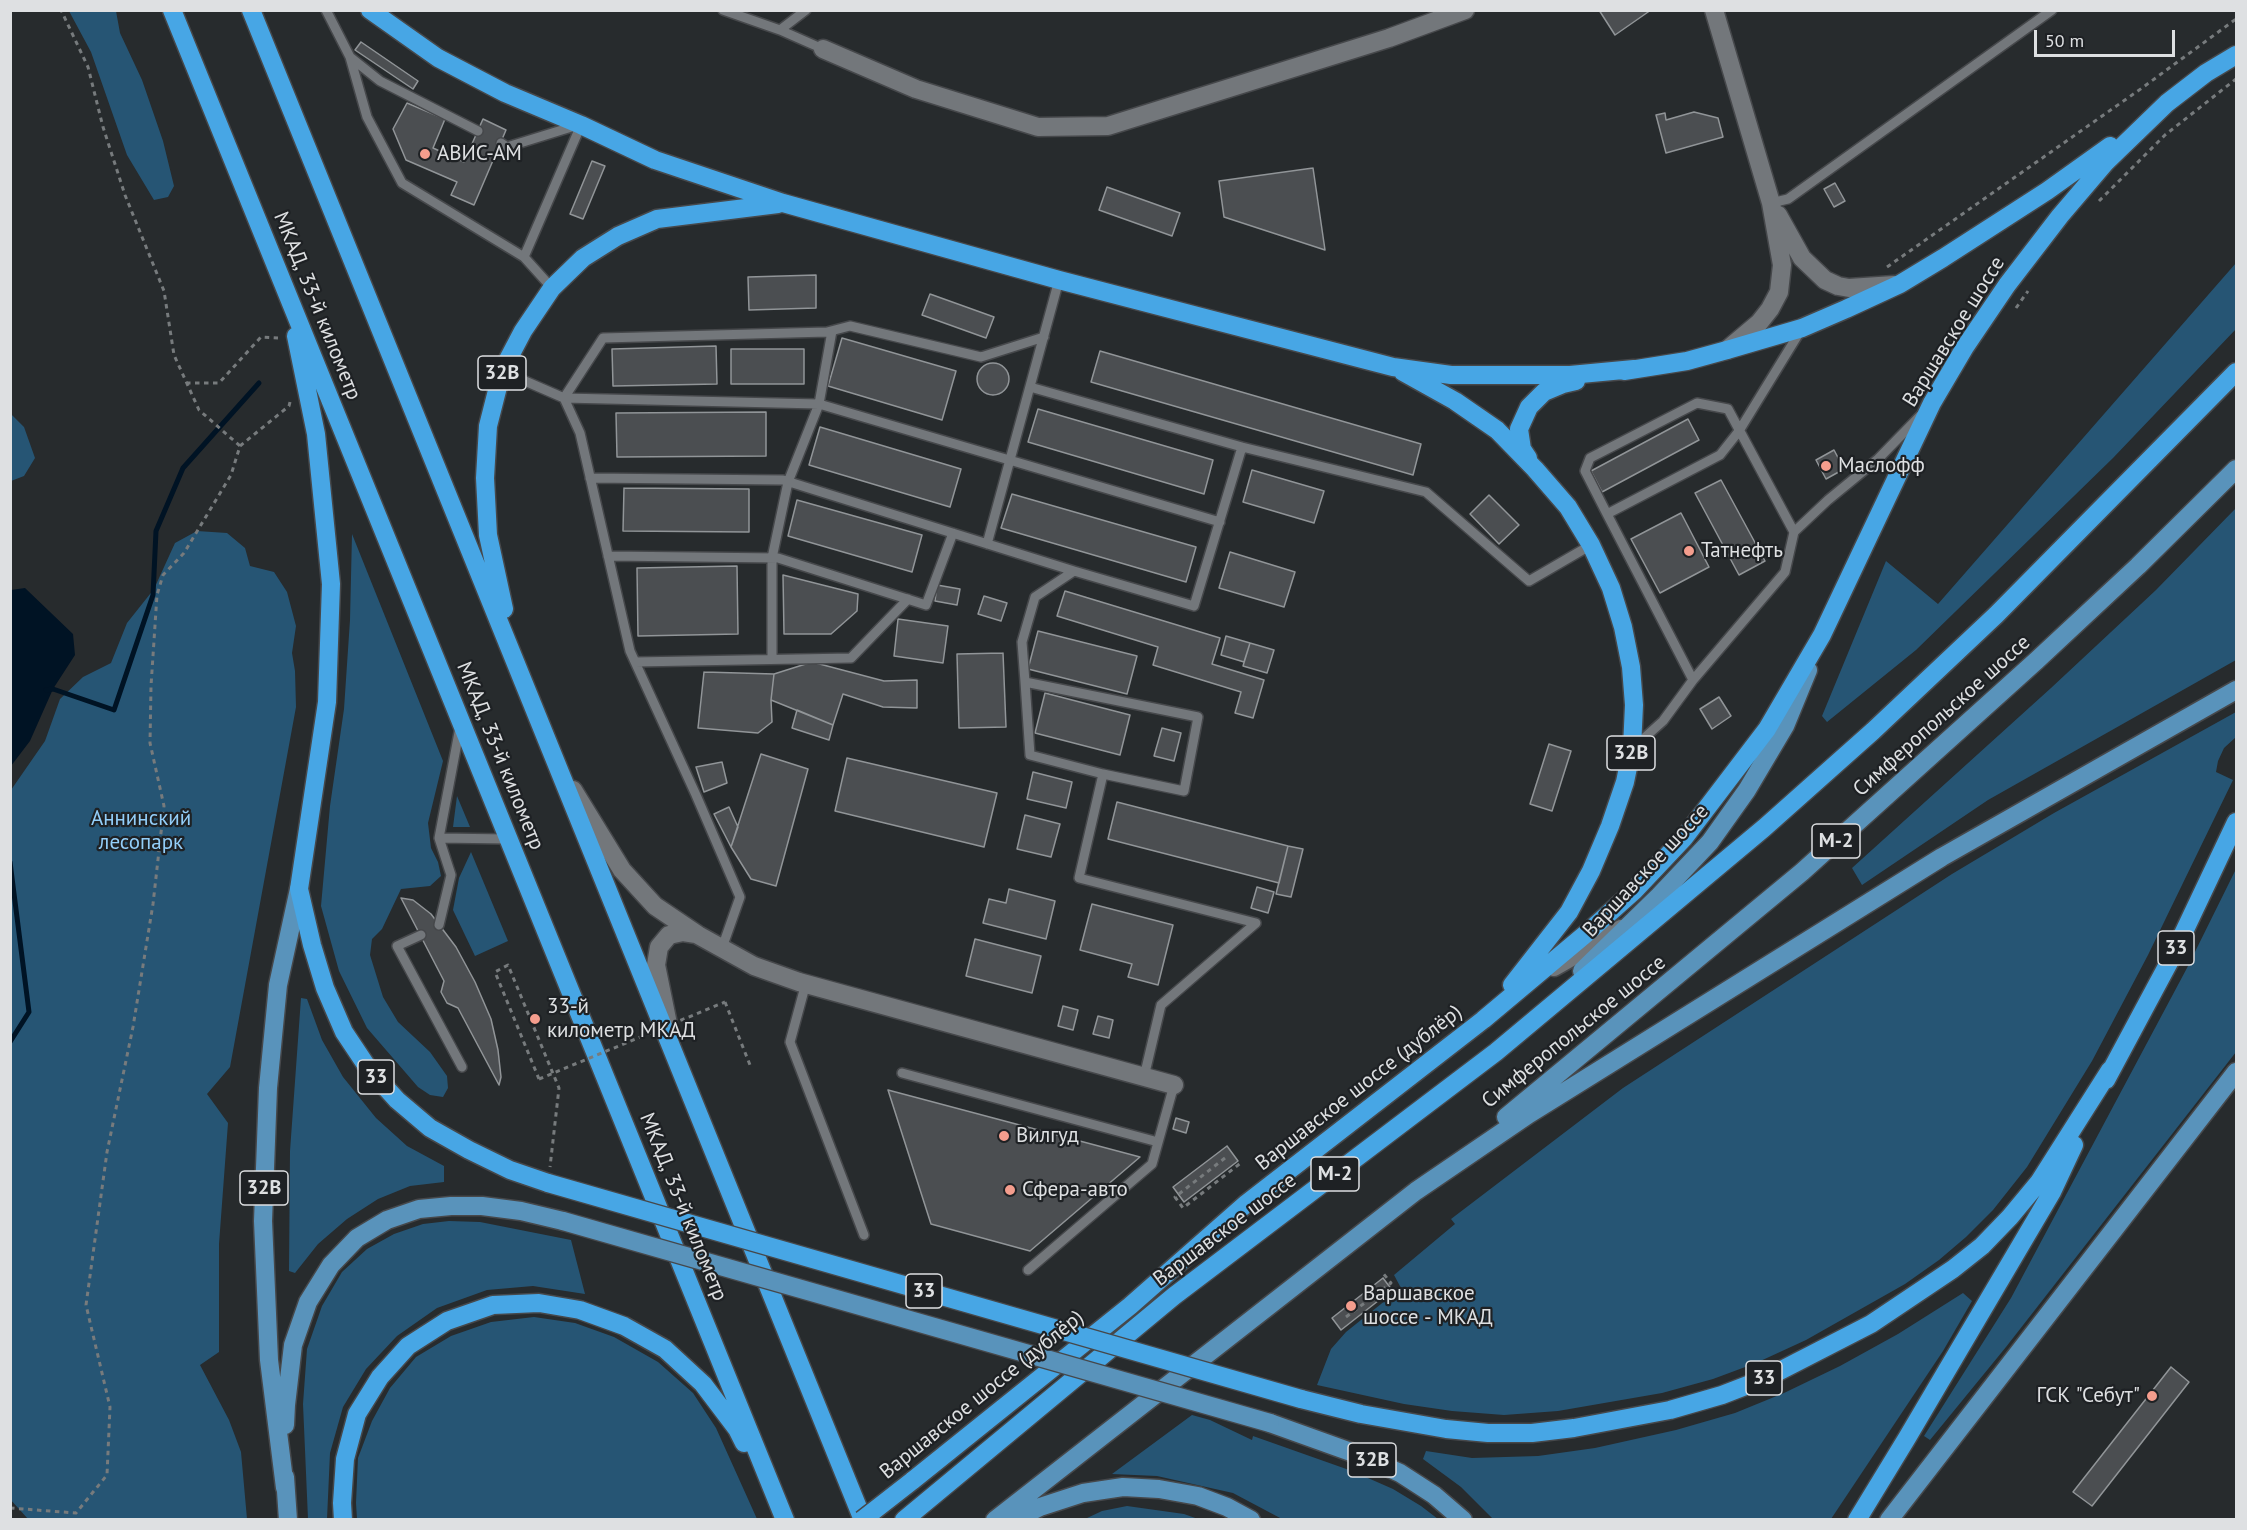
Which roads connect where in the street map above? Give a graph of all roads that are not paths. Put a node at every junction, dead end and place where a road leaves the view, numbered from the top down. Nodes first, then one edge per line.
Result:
1 (172, 10) edge
2 (251, 10) edge
3 (326, 10) edge
4 (370, 10) edge
5 (723, 10) edge
6 (806, 10) edge
7 (1465, 10) edge
8 (1714, 10) edge
9 (2052, 10) edge
10 (780, 30) junction
11 (823, 49) joint
12 (2236, 56) edge
13 (350, 57) junction
14 (2167, 103) junction
15 (581, 124) junction
16 (478, 131) dead end
17 (501, 143) dead end
18 (783, 203) junction
19 (1771, 203) junction
20 (524, 257) junction
21 (275, 262) junction
22 (1059, 280) junction
23 (1900, 284) junction
24 (552, 288) junction
25 (1802, 328) junction
26 (832, 331) junction
27 (1044, 337) junction
28 (1728, 351) junction
29 (1393, 367) junction
30 (1634, 369) junction
31 (502, 371) junction
32 (2236, 372) edge
33 (1030, 387) junction
34 (564, 398) junction
35 (1932, 403) junction
36 (819, 405) junction
37 (1740, 431) junction
38 (1242, 447) junction
39 (1010, 460) junction
40 (1535, 469) junction
41 (2236, 469) edge
42 (590, 478) junction
43 (788, 482) junction
44 (1607, 514) junction
45 (1220, 522) junction
46 (1794, 532) junction
47 (952, 533) junction
48 (987, 544) junction
49 (1591, 545) junction
50 (608, 556) junction
51 (772, 558) junction
52 (1074, 571) junction
53 (908, 599) junction
54 (1822, 635) junction
55 (772, 659) junction
56 (635, 662) junction
57 (1693, 681) junction
58 (1025, 682) junction
59 (2236, 690) edge
60 (538, 717) junction
61 (461, 722) junction
62 (1632, 748) junction
63 (556, 760) junction
64 (1103, 774) junction
65 (2236, 822) edge
66 (439, 838) junction
67 (509, 839) junction
68 (1719, 867) junction
69 (299, 889) junction
70 (1631, 923) junction
71 (439, 925) dead end
72 (421, 935) dead end
73 (698, 935) junction
74 (722, 948) junction
75 (1532, 979) junction
76 (806, 984) junction
77 (1483, 1020) junction
78 (1497, 1052) junction
79 (462, 1067) dead end
80 (2110, 1070) junction
81 (2236, 1072) edge
82 (683, 1073) junction
83 (902, 1073) dead end
84 (1144, 1077) junction
85 (1174, 1085) joint
86 (1158, 1142) junction
87 (1416, 1191) junction
88 (864, 1234) dead end
89 (1028, 1270) dead end
90 (285, 1492) junction
91 (288, 1520) edge
92 (343, 1520) edge
93 (785, 1520) edge
94 (862, 1520) edge
95 (904, 1520) edge
96 (995, 1520) edge
97 (1014, 1520) edge
98 (1251, 1520) edge
99 (1463, 1520) edge
100 (1857, 1520) edge
101 (1889, 1520) edge

1 - 21 highway, МКАД, 33-й километр
2 - 60 highway
3 - 13 lane
4 - 15 highway
5 - 10 lane
6 - 10 lane
7 - 11 street
8 - 19 street
9 - 19 lane
10 - 11 lane
12 - 14 highway, Варшавское шоссе
13 - 16 lane
13 - 20 lane
14 - 23 highway
14 - 35 highway, Варшавское шоссе
15 - 17 lane
15 - 18 highway
15 - 20 lane
18 - 22 highway
18 - 24 highway, 32B
19 - 23 street
19 - 28 street
20 - 24 lane
21 - 61 highway, МКАД, 33-й километр
21 - 69 highway, 32B
22 - 27 lane
22 - 29 highway
23 - 25 highway
24 - 31 highway, 32B
25 - 28 highway
25 - 37 lane
26 - 27 lane
26 - 34 lane
26 - 36 lane
27 - 33 lane
28 - 30 highway
29 - 30 highway
29 - 40 highway, 32B
30 - 40 highway
31 - 34 lane
31 - 60 highway, 32B
32 - 68 highway, Симферопольское шоссе / М-2
33 - 38 lane
33 - 39 lane
34 - 36 lane
34 - 42 lane
35 - 46 lane
35 - 54 highway, Варшавское шоссе
36 - 39 lane
36 - 43 lane
37 - 44 lane
37 - 44 lane
37 - 46 lane
38 - 45 lane
38 - 49 lane
39 - 45 lane
39 - 48 lane
40 - 49 highway, 32B
41 - 87 main road, Симферопольское шоссе / М-2
42 - 43 lane
42 - 50 lane
43 - 47 lane
43 - 51 lane
44 - 57 lane
45 - 52 lane
46 - 57 lane
47 - 48 lane
47 - 53 lane
48 - 52 lane
49 - 62 highway, 32B
50 - 51 lane
50 - 56 lane
51 - 53 lane
51 - 55 lane
52 - 58 lane
53 - 55 lane
54 - 70 main road, Варшавское шоссе
54 - 75 highway, Варшавское шоссе (дублёр)
55 - 56 lane
56 - 74 lane
57 - 62 lane
58 - 64 lane
58 - 64 lane
59 - 87 main road
60 - 63 highway
61 - 66 lane
61 - 67 highway, МКАД, 33-й километр
62 - 77 highway, 32B
63 - 73 street
63 - 82 highway
64 - 84 lane
65 - 80 highway, 33
66 - 67 lane
66 - 71 lane
67 - 93 highway, МКАД, 33-й километр
68 - 70 street
68 - 78 highway, Симферопольское шоссе / М-2
69 - 80 highway, 33, bridge
69 - 90 main road, 32B
70 - 75 street
70 - 78 main road, Варшавское шоссе
72 - 79 lane
73 - 74 street
73 - 82 street
74 - 76 street
75 - 77 highway, Варшавское шоссе (дублёр)
76 - 84 street
76 - 88 lane
77 - 94 highway, Варшавское шоссе (дублёр), bridge
78 - 95 highway, Варшавское шоссе / М-2
80 - 100 highway, 33
81 - 101 main road
82 - 94 highway
83 - 86 lane
84 - 85 street
85 - 86 lane
86 - 89 lane
87 - 96 main road, М-2
90 - 91 main road
90 - 99 main road, 32B, bridge
92 - 93 highway
97 - 98 main road

